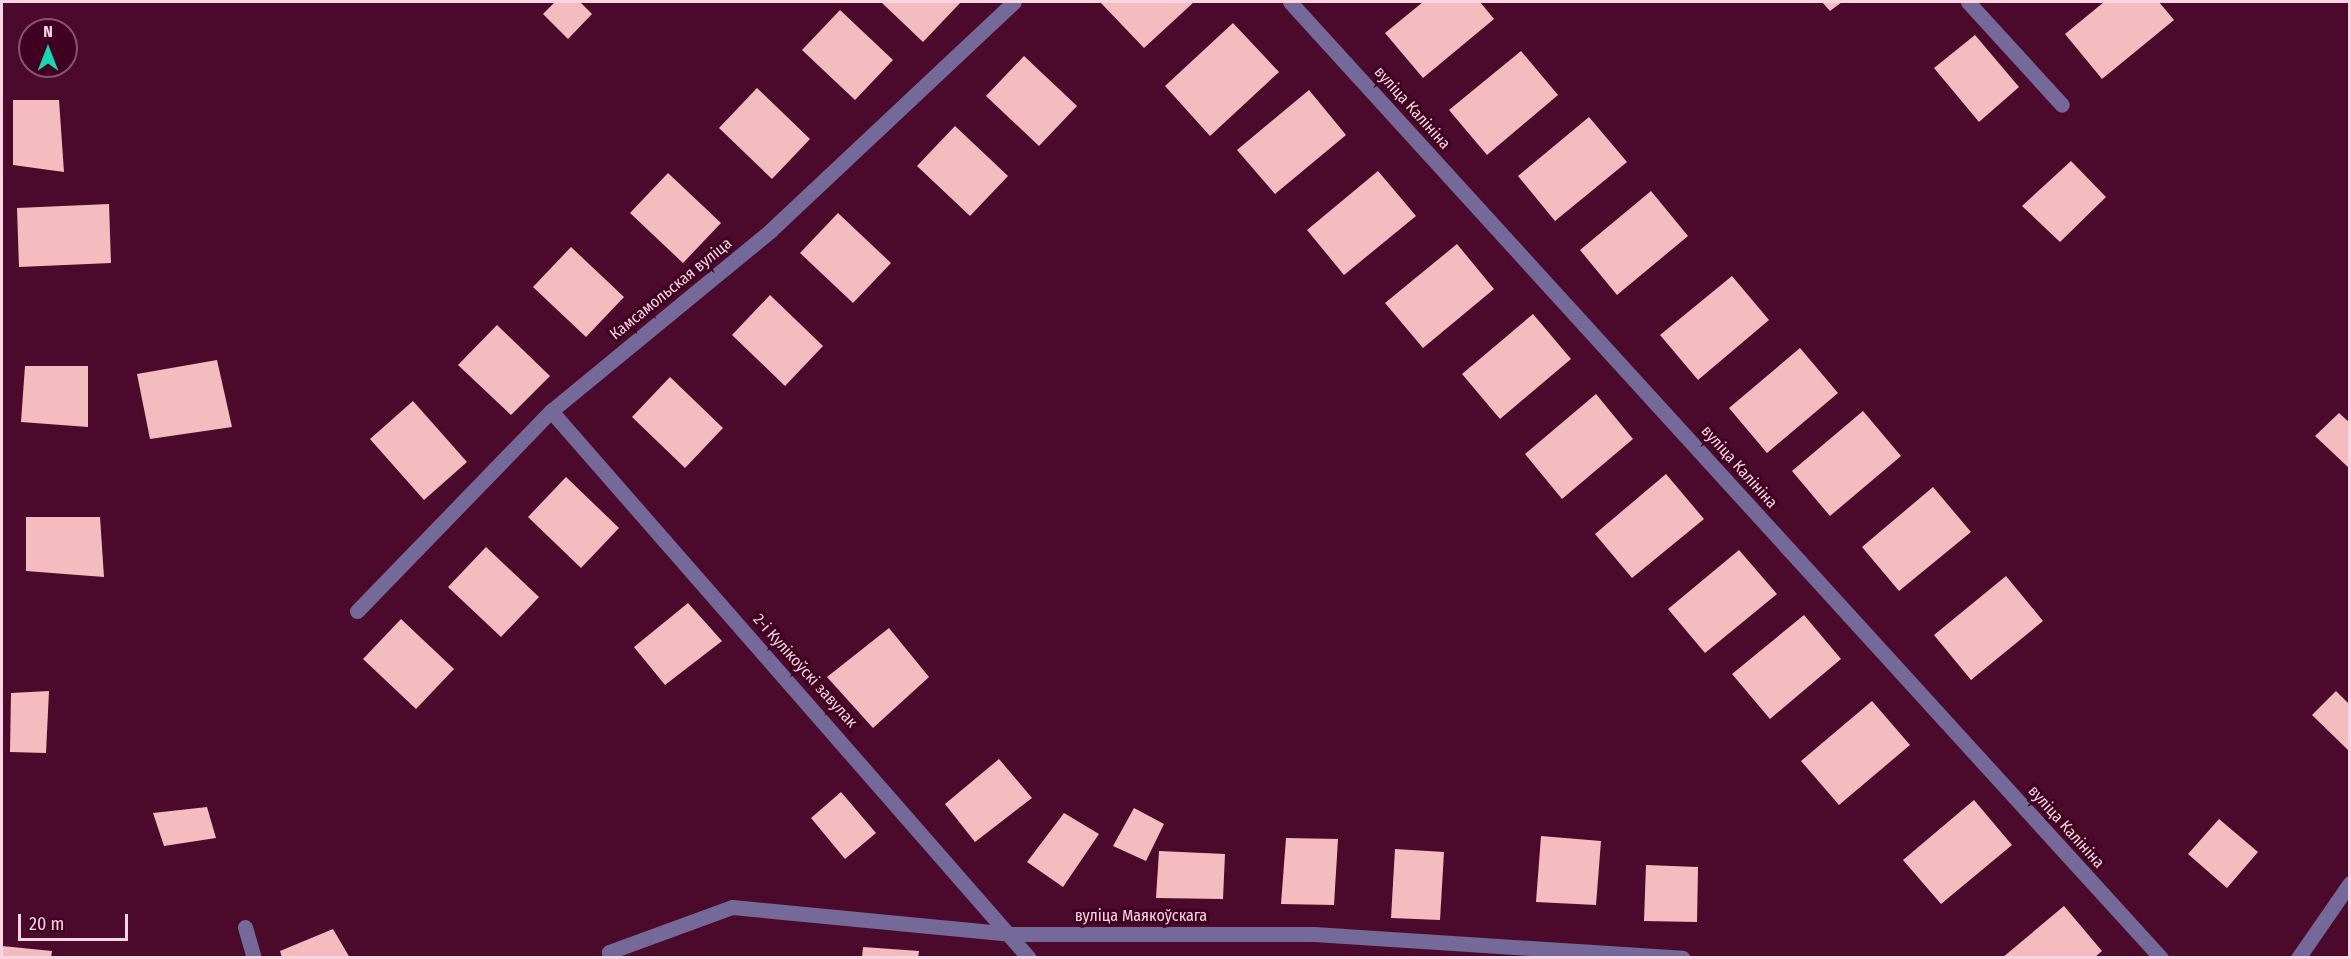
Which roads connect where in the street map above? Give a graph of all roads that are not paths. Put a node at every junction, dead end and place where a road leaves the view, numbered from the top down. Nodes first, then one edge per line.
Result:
1 (1014, 2) edge
2 (1290, 2) edge
3 (1968, 2) edge
4 (2062, 105) dead end
5 (551, 411) junction
6 (357, 611) dead end
7 (2349, 883) edge
8 (245, 927) dead end
9 (1010, 934) junction
10 (610, 955) edge
11 (254, 957) edge
12 (1029, 957) edge
13 (1682, 957) edge
14 (2161, 957) edge
15 (2298, 957) edge

1 - 5 street, Камсамольская вуліца
2 - 14 street, вуліца Калініна
3 - 4 street
5 - 6 street, Камсамольская вуліца
5 - 9 street, 2-і Кулікоўскі завулак
7 - 15 street
8 - 11 street
9 - 10 street, вуліца Маякоўскага
9 - 12 street, 2-і Кулікоўскі завулак
9 - 13 street, вуліца Маякоўскага

